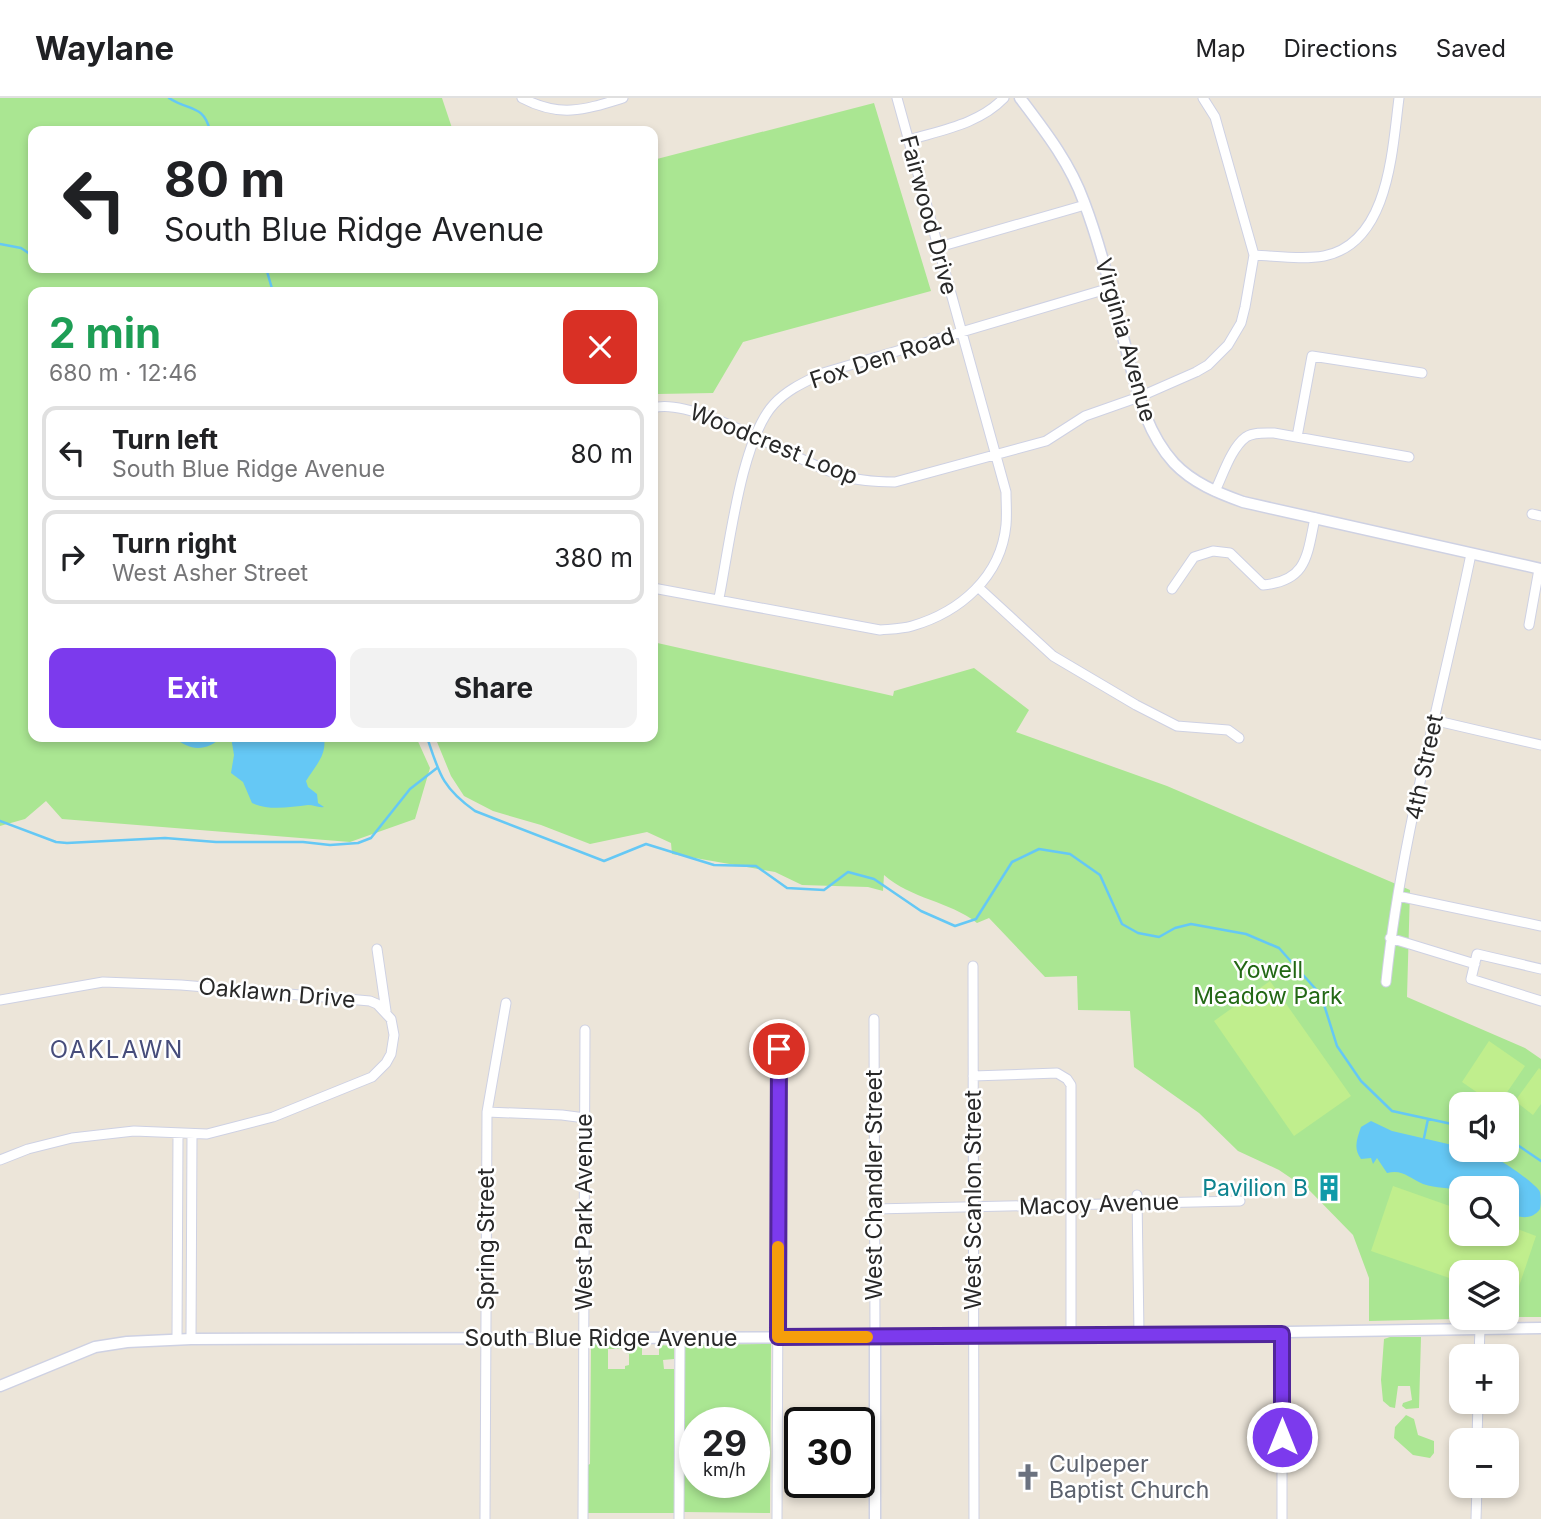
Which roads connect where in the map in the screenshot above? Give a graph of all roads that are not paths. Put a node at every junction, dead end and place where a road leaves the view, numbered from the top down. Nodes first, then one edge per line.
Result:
1 (522, 98) edge
2 (624, 98) edge
3 (897, 98) edge
4 (1004, 98) edge
5 (1020, 98) edge
6 (1203, 98) edge
7 (1399, 98) edge
8 (909, 141) junction
9 (1085, 205) junction
10 (939, 247) junction
11 (1254, 255) junction
12 (1110, 288) junction
13 (960, 332) junction
14 (1422, 373) dead end
15 (1139, 397) junction
16 (658, 408) edge
17 (1297, 437) junction
18 (755, 438) junction
19 (996, 454) junction
20 (1409, 457) dead end
21 (1215, 491) junction
22 (1315, 518) junction
23 (1471, 554) junction
24 (1540, 569) edge
25 (979, 588) junction
26 (658, 589) edge
27 (1172, 589) dead end
28 (719, 598) junction
29 (1529, 625) dead end
30 (1433, 720) junction
31 (1239, 738) dead end
32 (1541, 745) edge
33 (1398, 896) junction
34 (1541, 926) edge
35 (1390, 938) junction
36 (377, 949) dead end
37 (1475, 964) junction
38 (973, 965) dead end
39 (1541, 969) edge
40 (1386, 982) dead end
41 (0, 1000) edge
42 (1541, 1001) edge
43 (506, 1003) dead end
44 (386, 1011) junction
45 (874, 1019) dead end
46 (585, 1030) dead end
47 (779, 1049) dead end
48 (973, 1076) junction
49 (487, 1112) junction
50 (585, 1118) junction
51 (178, 1134) junction
52 (192, 1135) junction
53 (0, 1160) edge
54 (1137, 1199) junction
55 (1240, 1201) dead end
56 (1071, 1205) junction
57 (973, 1208) junction
58 (874, 1209) junction
59 (1519, 1328) edge
60 (1541, 1328) edge
61 (1449, 1329) edge
62 (1282, 1334) junction
63 (1139, 1335) junction
64 (1071, 1336) junction
65 (778, 1337) junction
66 (875, 1337) junction
67 (973, 1337) junction
68 (584, 1338) junction
69 (680, 1338) junction
70 (177, 1339) junction
71 (191, 1339) junction
72 (486, 1339) junction
73 (0, 1386) edge
74 (1477, 1498) edge
75 (485, 1519) edge
76 (583, 1519) edge
77 (679, 1519) edge
78 (777, 1519) edge
79 (875, 1519) edge
80 (974, 1519) edge
81 (1282, 1519) edge
82 (1476, 1519) edge

1 - 2 street
3 - 8 street, Fairwood Drive
4 - 8 street
5 - 9 street, Virginia Avenue
6 - 11 street
7 - 11 street
8 - 10 street, Fairwood Drive
9 - 10 street
9 - 12 street, Virginia Avenue
10 - 13 street, Fairwood Drive
11 - 15 street, Woodcrest Loop
12 - 13 street, Fox Den Road
12 - 15 street, Virginia Avenue
13 - 18 street, Fox Den Road
13 - 19 street, Fairwood Drive
14 - 17 street
15 - 19 street, Woodcrest Loop
15 - 21 street, Virginia Avenue
16 - 18 street, Woodcrest Loop
17 - 20 street
17 - 21 street
18 - 19 street, Woodcrest Loop
18 - 28 street, Fox Den Road
19 - 25 street
21 - 22 street, Virginia Avenue
22 - 23 street, Virginia Avenue
22 - 27 street
23 - 24 street, Virginia Avenue
23 - 30 street, 4th Street
24 - 29 street
25 - 28 street
25 - 31 street
26 - 28 street
30 - 32 street
30 - 33 street, 4th Street
33 - 34 street
33 - 35 street, 4th Street
35 - 37 street
35 - 40 street, 4th Street
36 - 44 street
37 - 39 street
37 - 42 street
38 - 48 street, West Scanlon Street
41 - 44 street, Oaklawn Drive
43 - 49 street, Spring Street
44 - 52 street, Oaklawn Drive
45 - 58 street, West Chandler Street
46 - 50 street, West Park Avenue
47 - 65 street
48 - 56 street
48 - 57 street, West Scanlon Street
49 - 50 street
49 - 72 street, Spring Street
50 - 68 street, West Park Avenue
51 - 52 street, Oaklawn Drive
51 - 53 street, Oaklawn Drive
51 - 70 street
52 - 71 street
54 - 55 street, Macoy Avenue
54 - 56 street, Macoy Avenue
54 - 63 street
56 - 57 street, Macoy Avenue
56 - 64 street
57 - 58 street, Macoy Avenue
57 - 67 street, West Scanlon Street
58 - 66 street, West Chandler Street
59 - 60 street, South Blue Ridge Avenue
61 - 62 street, South Blue Ridge Avenue
62 - 63 street, South Blue Ridge Avenue
62 - 81 street
63 - 64 street, South Blue Ridge Avenue
64 - 67 street, South Blue Ridge Avenue
65 - 66 street, South Blue Ridge Avenue
65 - 69 street, South Blue Ridge Avenue
65 - 78 street
66 - 67 street, South Blue Ridge Avenue
66 - 79 street, West Chandler Street
67 - 80 street, West Scanlon Street
68 - 69 street, South Blue Ridge Avenue
68 - 72 street, South Blue Ridge Avenue
68 - 76 street, West Park Avenue
69 - 77 street
70 - 71 street, South Blue Ridge Avenue
70 - 73 street, South Blue Ridge Avenue
71 - 72 street, South Blue Ridge Avenue
72 - 75 street, Spring Street
74 - 82 street

